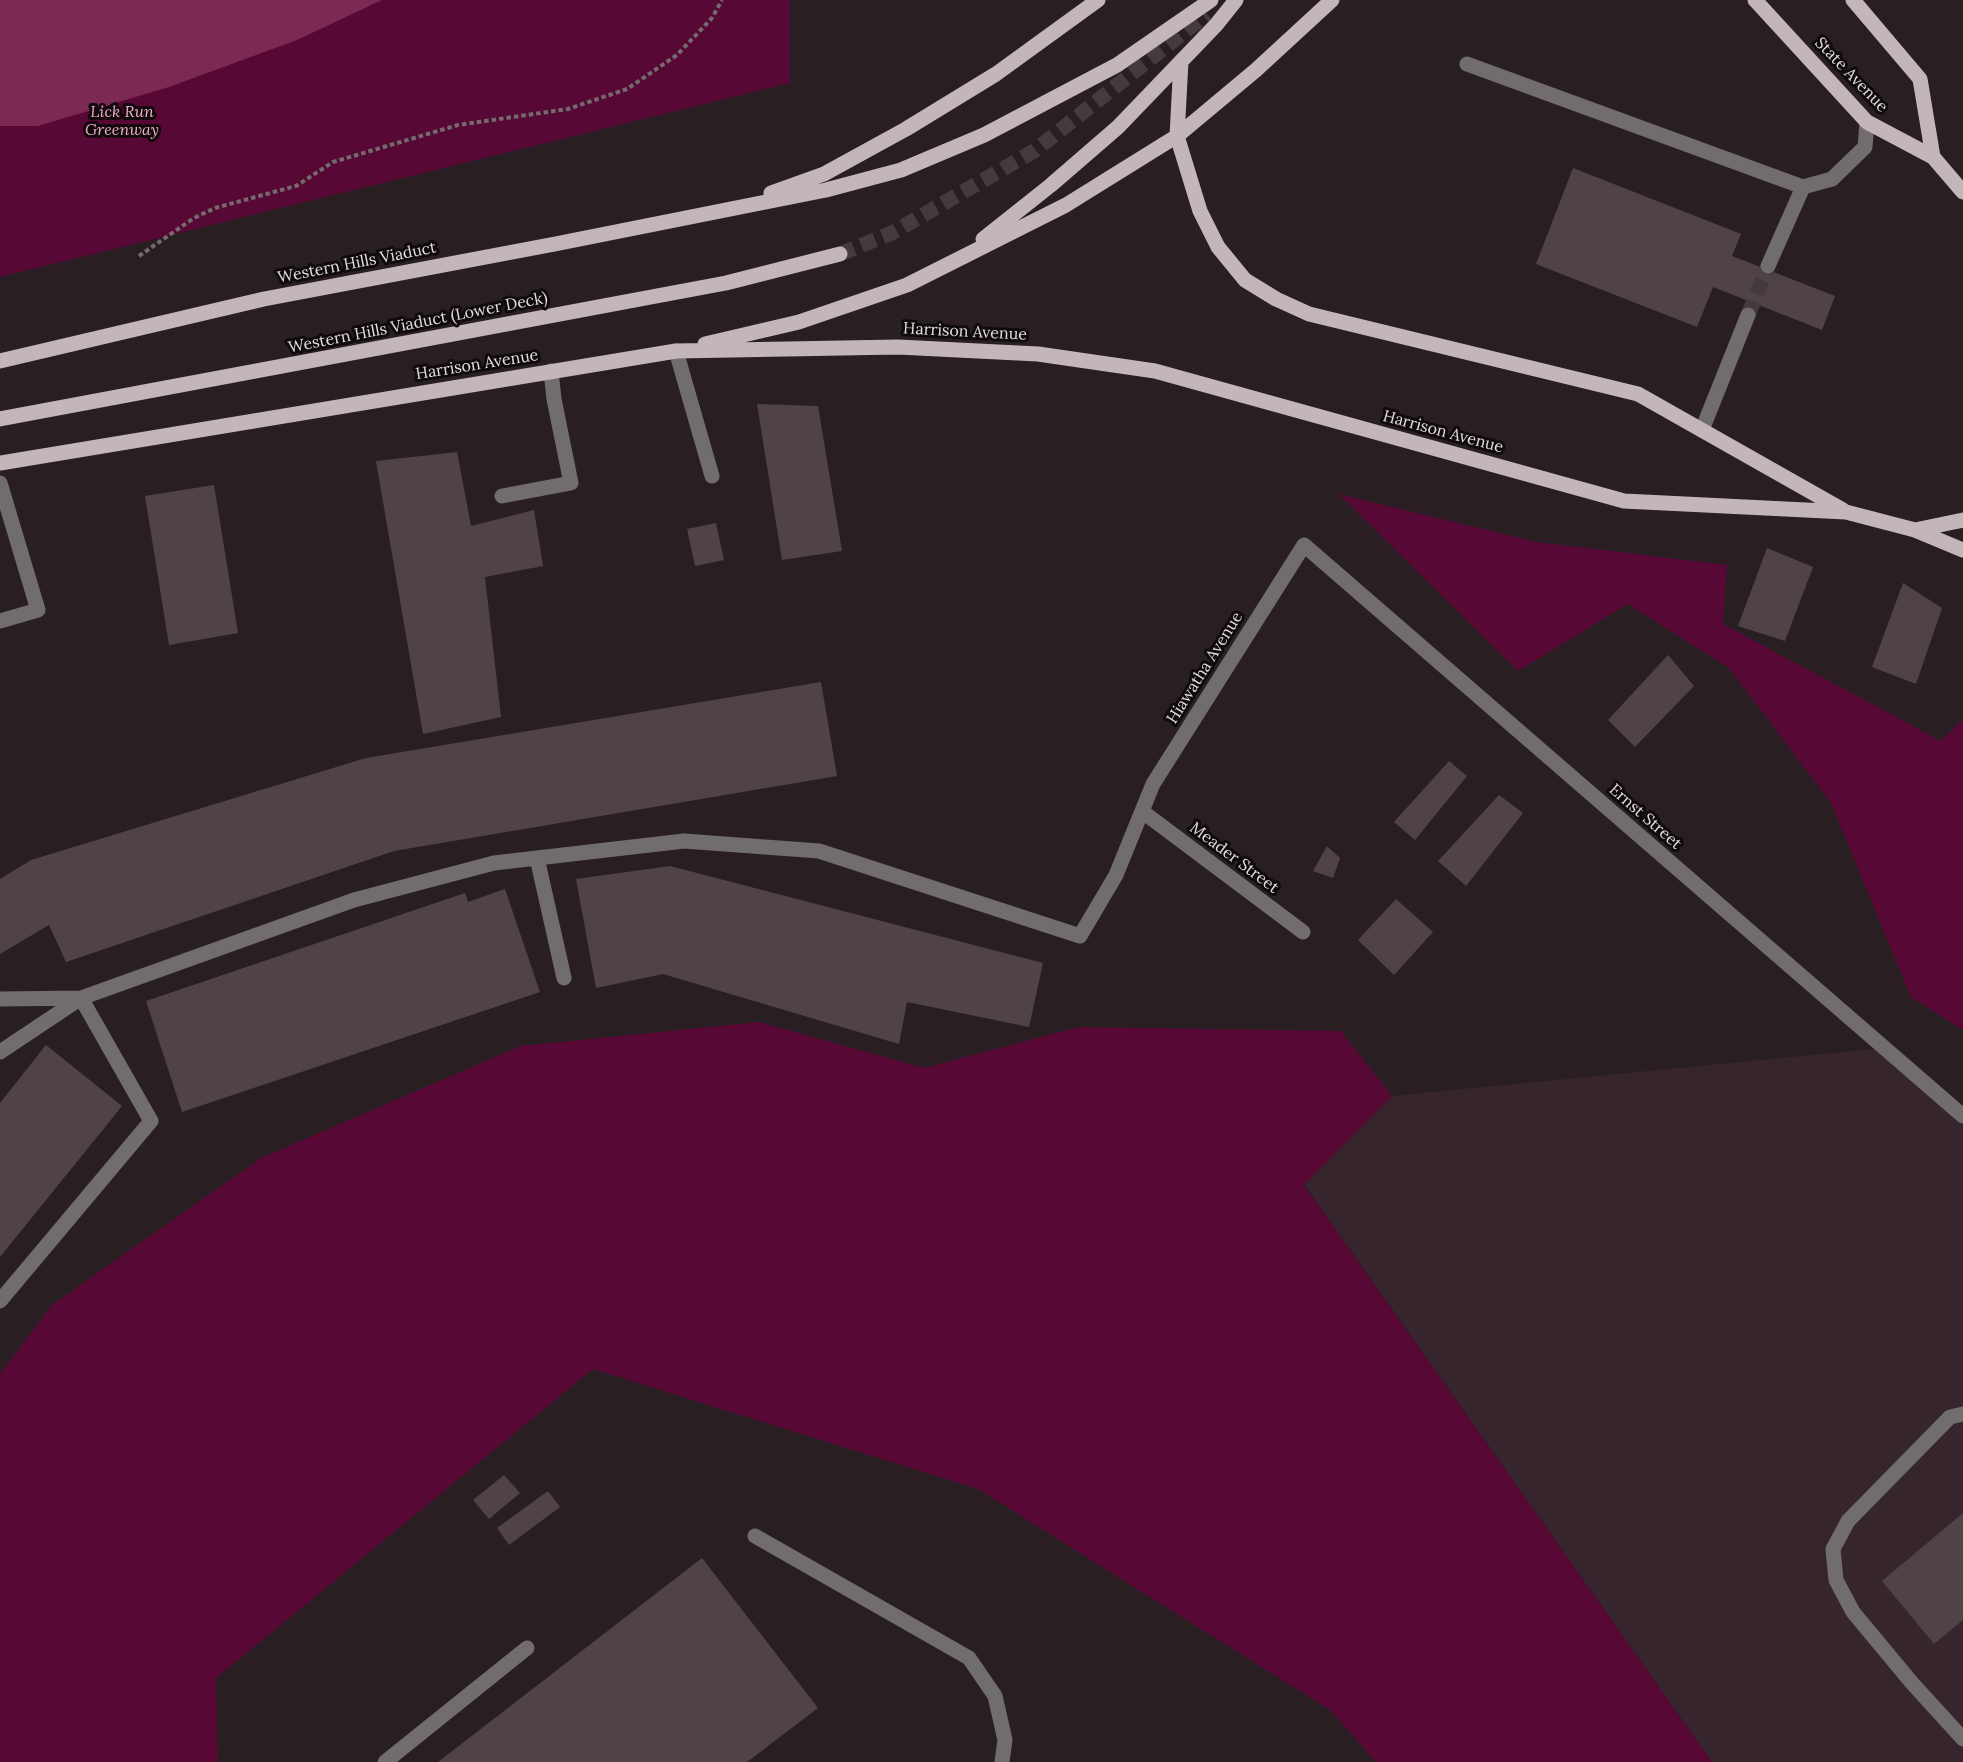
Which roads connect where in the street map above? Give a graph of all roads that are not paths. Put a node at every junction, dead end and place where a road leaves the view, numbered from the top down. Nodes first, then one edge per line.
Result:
1 (1098, 0) edge
2 (1223, 0) edge
3 (1236, 0) edge
4 (1332, 0) edge
5 (1755, 0) edge
6 (1853, 0) edge
7 (1209, 7) edge
8 (1181, 61) junction
9 (1467, 64) dead end
10 (1867, 122) junction
11 (1177, 136) junction
12 (1934, 158) junction
13 (1803, 187) junction
14 (1963, 192) edge
15 (723, 211) junction
16 (840, 254) tunnel mouth
17 (959, 258) junction
18 (1768, 266) tunnel mouth
19 (1748, 315) tunnel mouth
20 (676, 351) junction
21 (0, 361) edge
22 (551, 371) junction
23 (0, 419) edge
24 (1702, 430) junction
25 (0, 463) edge
26 (712, 476) dead end
27 (0, 483) edge
28 (502, 495) dead end
29 (1846, 512) junction
30 (1963, 520) edge
31 (1915, 530) junction
32 (1304, 545) joint
33 (1963, 550) edge
34 (0, 621) edge
35 (1143, 812) junction
36 (537, 858) junction
37 (1303, 932) dead end
38 (564, 978) dead end
39 (81, 998) junction
40 (0, 999) edge
41 (0, 1052) edge
42 (1963, 1116) edge
43 (0, 1301) edge
44 (1963, 1414) edge
45 (755, 1536) dead end
46 (527, 1648) dead end
47 (1963, 1739) edge
48 (385, 1762) edge
49 (1002, 1762) edge

1 - 15 main road
2 - 7 main road
3 - 8 main road
4 - 11 main road
5 - 10 main road, State Avenue
6 - 12 main road
7 - 15 main road
8 - 11 main road
8 - 17 main road
9 - 13 street
10 - 12 main road, State Avenue
10 - 13 street
11 - 17 main road
11 - 24 main road
12 - 14 main road, State Avenue
13 - 18 street
15 - 21 main road, Western Hills Viaduct
16 - 23 main road, Western Hills Viaduct (Lower Deck)
17 - 20 main road
19 - 24 street
20 - 22 main road, Harrison Avenue
20 - 26 street
20 - 29 main road, Harrison Avenue
22 - 25 main road, Harrison Avenue
22 - 28 street
24 - 29 main road
27 - 34 street
29 - 31 main road, Harrison Avenue
30 - 31 main road, Harrison Avenue
31 - 33 main road, Harrison Avenue
32 - 35 street, Hiawatha Avenue
32 - 42 street, Ernst Street
35 - 36 street, Hiawatha Avenue
35 - 37 street, Meader Street
36 - 38 street
36 - 39 street
39 - 40 street
39 - 41 street
39 - 43 street
44 - 47 street
45 - 49 street
46 - 48 street

